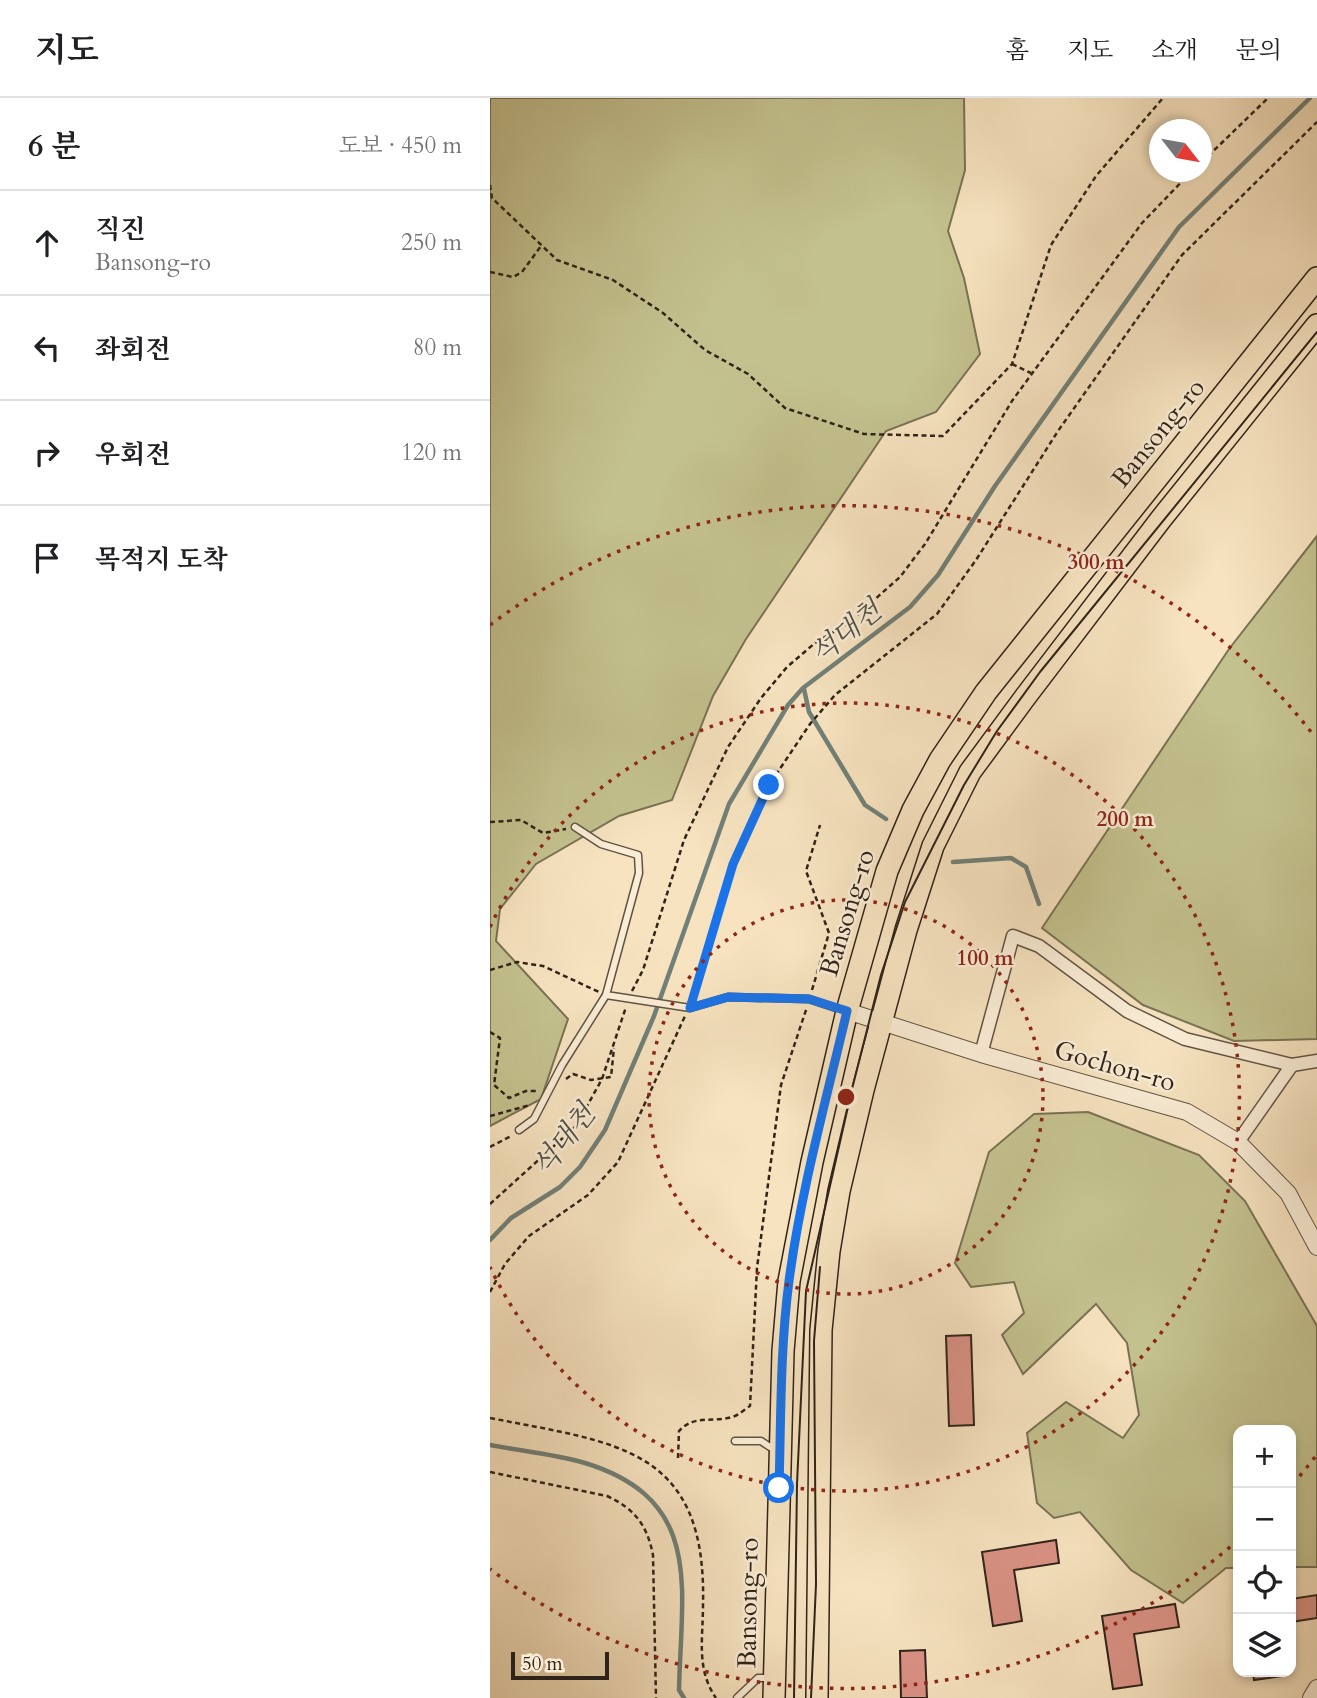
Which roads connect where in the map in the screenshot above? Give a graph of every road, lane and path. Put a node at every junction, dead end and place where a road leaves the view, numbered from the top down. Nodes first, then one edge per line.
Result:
1 (1163, 98) edge
2 (1268, 98) edge
3 (1317, 122) edge
4 (1212, 152) edge
5 (1181, 182) edge
6 (490, 185) edge
7 (541, 245) junction
8 (490, 272) edge
9 (1317, 278) edge
10 (1317, 325) edge
11 (1012, 364) junction
12 (1032, 374) junction
13 (490, 822) edge
14 (820, 825) dead end
15 (575, 827) joint
16 (490, 970) edge
17 (606, 995) junction
18 (809, 999) junction
19 (630, 1000) junction
20 (690, 1008) junction
21 (847, 1011) junction
22 (883, 1024) junction
23 (490, 1032) edge
24 (981, 1054) junction
25 (1317, 1061) edge
26 (1292, 1065) junction
27 (563, 1082) dead end
28 (549, 1091) junction
29 (533, 1104) dead end
30 (490, 1116) edge
31 (519, 1130) joint
32 (1238, 1142) junction
33 (490, 1147) edge
34 (490, 1204) edge
35 (1317, 1247) edge
36 (490, 1292) edge
37 (490, 1418) edge
38 (774, 1427) junction
39 (735, 1441) dead end
40 (761, 1441) junction
41 (780, 1454) junction
42 (678, 1458) dead end
43 (490, 1472) edge
44 (774, 1688) edge
45 (1317, 1688) edge
46 (656, 1698) edge
47 (716, 1698) edge
48 (737, 1698) edge
49 (817, 1698) edge
50 (1311, 1698) edge

1 - 11 path
2 - 4 path
3 - 20 path
5 - 12 path
6 - 7 path
7 - 8 path
7 - 11 path
9 - 21 main road, Bansong-ro
10 - 22 main road
11 - 12 path
12 - 19 path
13 - 15 path
14 - 18 path
15 - 17 lane
16 - 17 path
17 - 19 lane
17 - 28 lane
18 - 20 lane
18 - 21 lane
18 - 42 path
19 - 20 lane
19 - 27 path
19 - 34 path
20 - 36 path
21 - 22 street, Gochon-ro
21 - 38 main road, Bansong-ro
22 - 24 street, Gochon-ro
22 - 49 main road
23 - 28 path
24 - 26 street
24 - 32 street, Gochon-ro
25 - 26 street
26 - 32 street
28 - 31 lane
29 - 30 path
31 - 33 path
32 - 35 street, Gochon-ro
37 - 47 path
38 - 40 lane
38 - 41 main road, Bansong-ro
39 - 40 lane
40 - 41 lane
41 - 44 main road, Bansong-ro
43 - 46 path
44 - 48 lane
45 - 50 street

